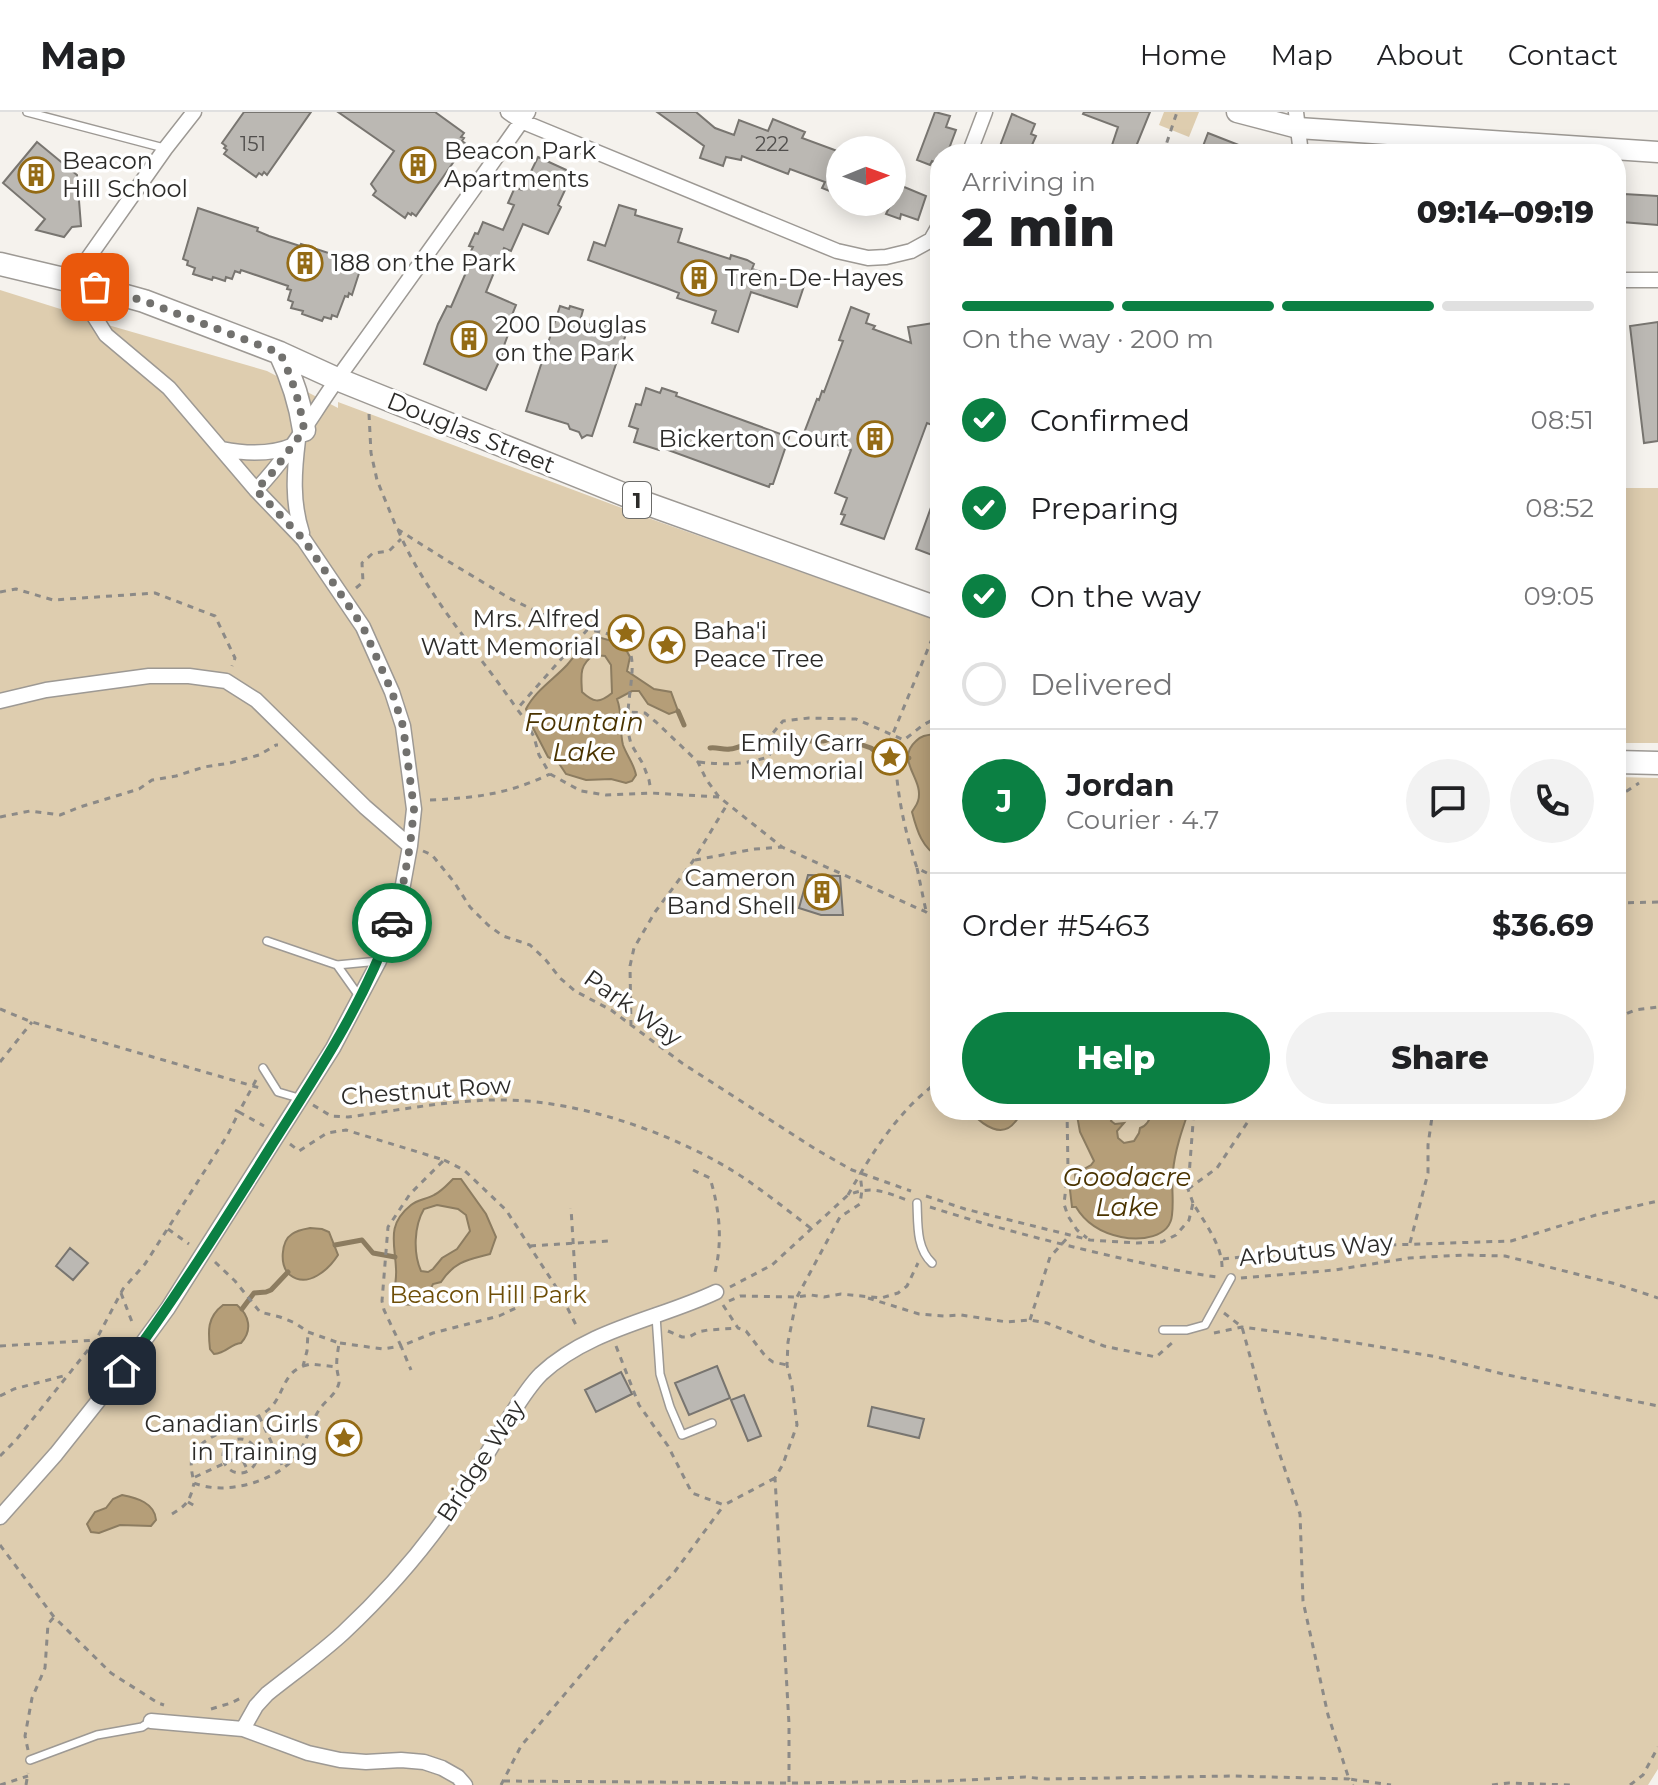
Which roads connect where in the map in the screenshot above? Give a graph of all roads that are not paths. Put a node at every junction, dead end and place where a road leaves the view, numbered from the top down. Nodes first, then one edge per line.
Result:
1 (29, 112) edge
2 (194, 112) edge
3 (508, 112) edge
4 (985, 112) edge
5 (1237, 112) edge
6 (524, 117) edge
7 (1297, 120) edge
8 (973, 144) edge
9 (1300, 144) edge
10 (1568, 144) edge
11 (165, 149) junction
12 (1626, 149) edge
13 (1658, 152) edge
14 (930, 241) edge
15 (0, 264) edge
16 (1626, 280) edge
17 (1658, 280) edge
18 (72, 281) junction
19 (280, 353) junction
20 (337, 379) junction
21 (299, 438) junction
22 (222, 449) junction
23 (256, 490) junction
24 (304, 540) junction
25 (930, 605) edge
26 (0, 701) edge
27 (1626, 762) edge
28 (1658, 763) edge
29 (410, 846) junction
30 (267, 941) dead end
31 (379, 961) junction
32 (337, 965) junction
33 (360, 997) junction
34 (263, 1068) road end
35 (302, 1099) junction
36 (917, 1203) road end
37 (932, 1263) dead end
38 (1227, 1278) road end
39 (717, 1293) road end
40 (656, 1316) junction
41 (1163, 1330) dead end
42 (712, 1423) dead end
43 (0, 1517) edge
44 (151, 1721) joint
45 (243, 1729) junction
46 (30, 1760) road end
47 (465, 1785) edge

1 - 11 lane
2 - 11 street
3 - 6 street
4 - 8 street
5 - 7 street
6 - 14 street
6 - 20 street
7 - 9 street
7 - 10 street
11 - 18 street
12 - 13 street
15 - 18 main road, Douglas Street / 1
16 - 17 street
18 - 19 main road, Douglas Street / 1
18 - 22 street
19 - 20 main road, Douglas Street / 1
19 - 21 main road
20 - 21 street
20 - 25 main road, Douglas Street / 1
21 - 22 street
21 - 23 street
21 - 24 street
22 - 23 street
23 - 24 street
24 - 29 street
26 - 29 street
27 - 28 main road
29 - 31 street
30 - 32 lane
31 - 32 lane
31 - 33 street
32 - 33 lane
33 - 35 street
34 - 35 lane
35 - 43 street
36 - 37 lane
38 - 41 lane
39 - 40 street, Bridge Way
40 - 42 lane
40 - 45 street, Bridge Way
44 - 45 street
44 - 46 lane
45 - 47 street

